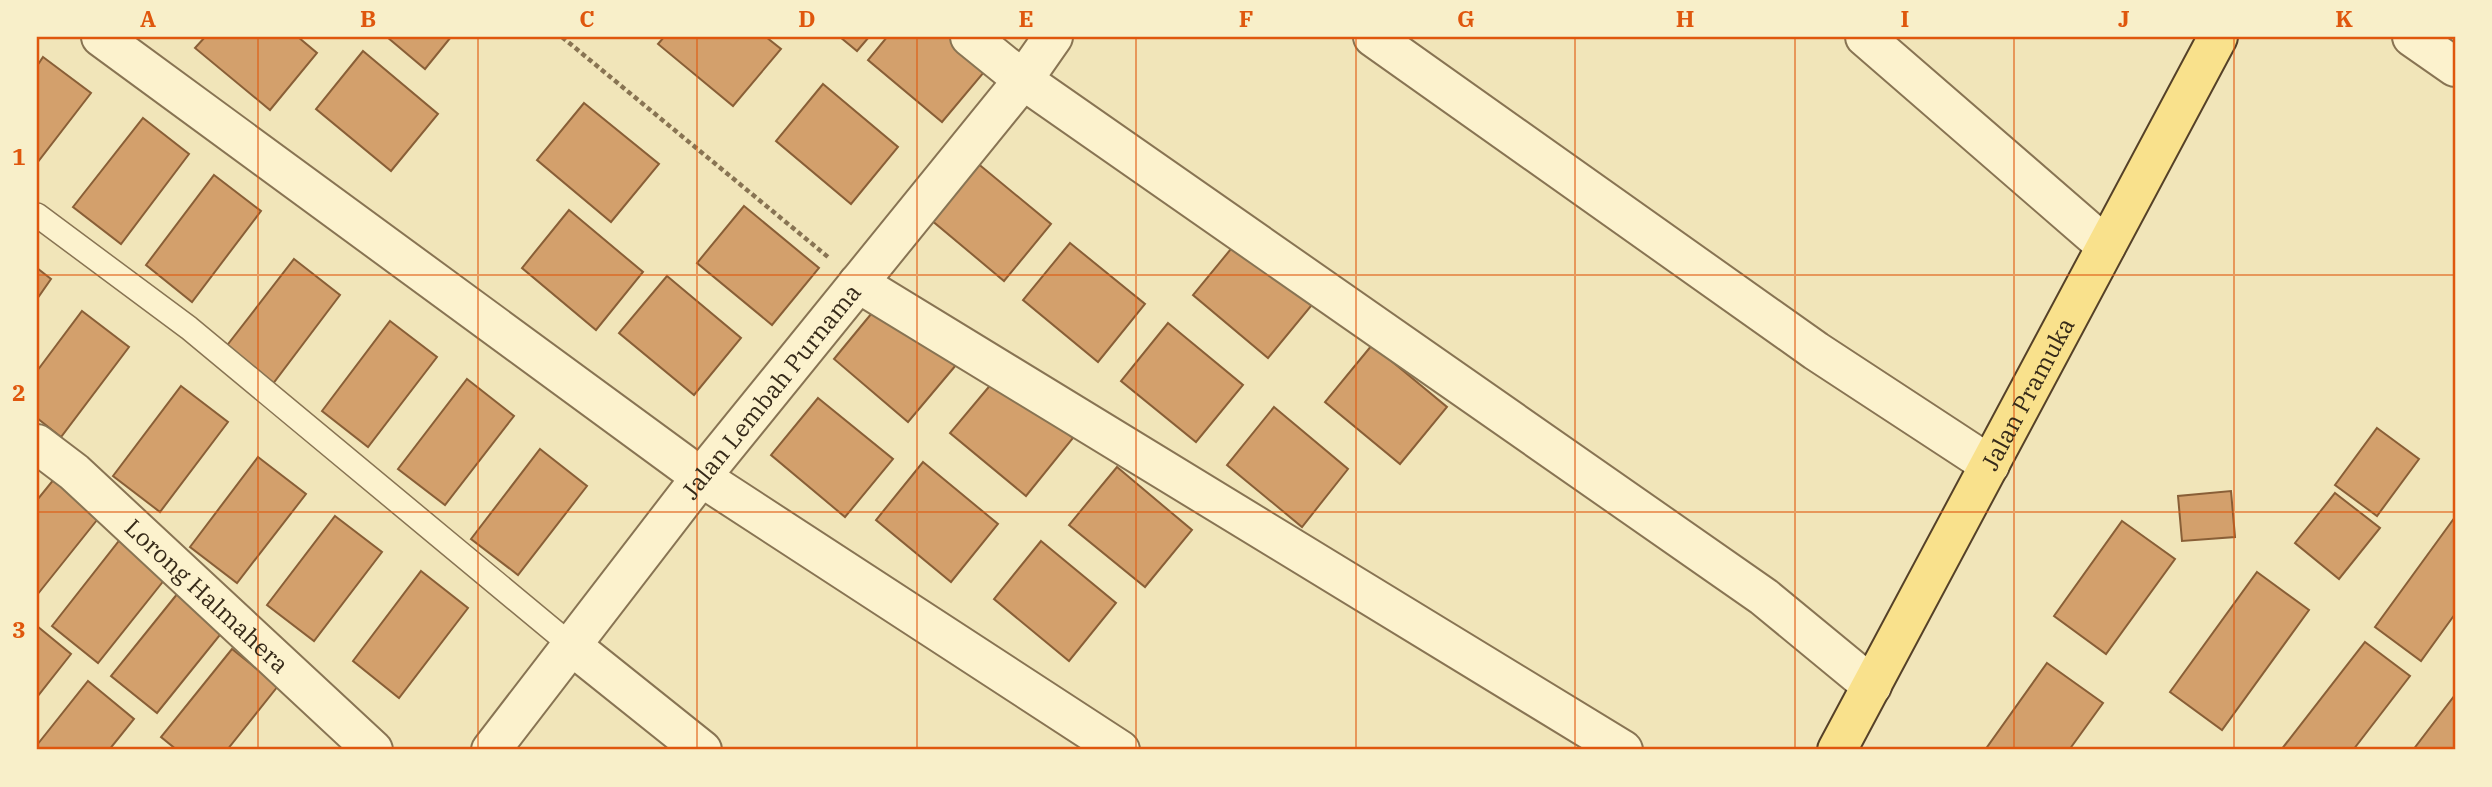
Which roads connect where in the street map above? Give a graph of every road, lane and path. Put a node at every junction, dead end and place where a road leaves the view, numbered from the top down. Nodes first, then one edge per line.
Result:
1 (101, 37) edge
2 (562, 37) edge
3 (970, 37) edge
4 (1054, 37) edge
5 (1373, 37) edge
6 (1865, 37) edge
7 (2218, 37) edge
8 (2412, 37) edge
9 (2455, 67) edge
10 (1023, 80) junction
11 (37, 215) edge
12 (2106, 246) junction
13 (858, 283) junction
14 (37, 444) edge
15 (1990, 465) junction
16 (701, 477) junction
17 (572, 646) junction
18 (1872, 686) junction
19 (373, 750) edge
20 (491, 750) edge
21 (702, 750) edge
22 (1120, 750) edge
23 (1623, 750) edge
24 (1837, 750) edge

1 - 16 street
2 - 13 path
3 - 10 street
4 - 10 street, Jalan Lembah Purnama
5 - 15 street
6 - 12 street
7 - 12 main road, Jalan Pramuka
8 - 9 street
10 - 13 street, Jalan Lembah Purnama
10 - 18 street
11 - 17 lane
12 - 15 main road, Jalan Pramuka
13 - 16 street, Jalan Lembah Purnama
13 - 23 street
14 - 19 street, Lorong Halmahera
15 - 18 main road, Jalan Pramuka
16 - 17 street, Jalan Lembah Purnama
16 - 22 street
17 - 20 street, Jalan Lembah Purnama
17 - 21 street
18 - 24 main road, Jalan Pramuka

